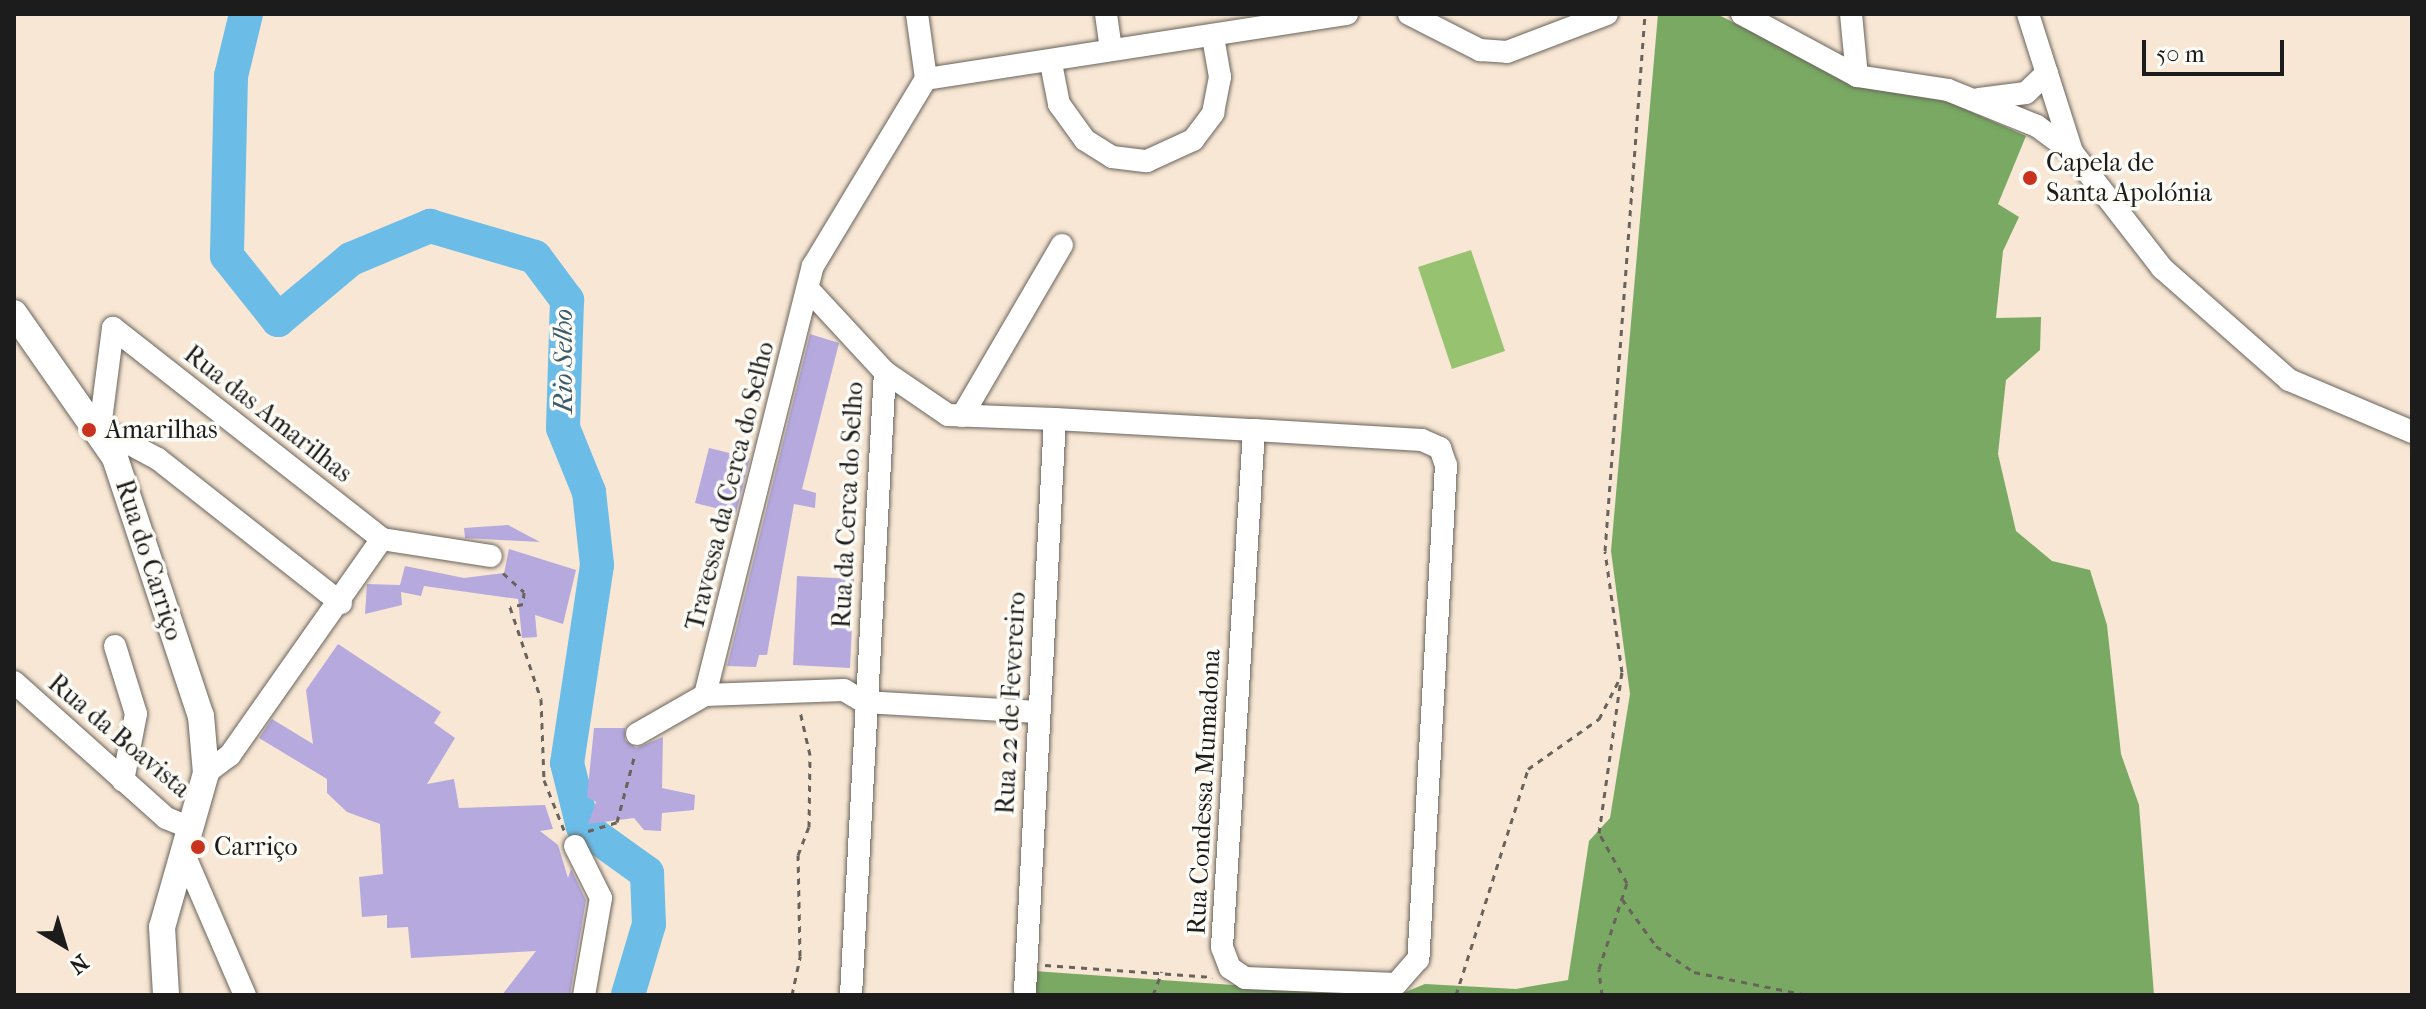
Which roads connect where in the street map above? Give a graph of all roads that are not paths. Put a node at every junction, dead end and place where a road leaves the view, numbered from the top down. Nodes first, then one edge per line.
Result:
1 (917, 14) edge
2 (1106, 14) edge
3 (1347, 14) edge
4 (1409, 14) edge
5 (1607, 14) edge
6 (1742, 14) edge
7 (1851, 14) edge
8 (2028, 14) edge
9 (1298, 18) edge
10 (1213, 37) junction
11 (1111, 50) junction
12 (1051, 63) junction
13 (2047, 73) junction
14 (1857, 76) junction
15 (926, 79) junction
16 (1976, 101) junction
17 (2058, 107) junction
18 (2072, 152) junction
19 (1062, 245) dead end
20 (809, 290) junction
21 (14, 313) edge
22 (885, 372) junction
23 (962, 416) junction
24 (1055, 419) junction
25 (100, 428) junction
26 (1254, 430) junction
27 (2412, 432) edge
28 (382, 539) junction
29 (494, 558) road end
30 (341, 603) junction
31 (115, 646) dead end
32 (14, 682) edge
33 (705, 695) junction
34 (864, 702) junction
35 (1038, 712) junction
36 (637, 734) road end
37 (206, 773) junction
38 (123, 781) junction
39 (187, 840) junction
40 (575, 846) road end
41 (1025, 991) dead end
42 (166, 995) edge
43 (245, 995) edge
44 (584, 995) edge
45 (851, 995) edge

1 - 15 street
2 - 11 street
3 - 9 street
4 - 5 street
6 - 14 street
7 - 14 street
8 - 13 street
9 - 10 street
10 - 11 street
10 - 12 street
11 - 12 street
12 - 15 street
13 - 16 street
13 - 17 street
14 - 16 street
15 - 20 street
16 - 17 street
16 - 18 street
17 - 18 street
18 - 27 street
19 - 23 street
20 - 22 street, Rua da Cerca do Selho
20 - 33 street, Travessa da Cerca do Selho
21 - 25 street
22 - 23 street
22 - 34 street, Rua da Cerca do Selho
23 - 24 street
24 - 26 street
24 - 35 street, Rua 22 de Fevereiro
25 - 28 street, Rua das Amarilhas
25 - 30 street, Rua do Carriço
25 - 37 street, Rua do Carriço
26 - 26 street, Rua Condessa Mumadona
28 - 29 street, Rua das Amarilhas
28 - 30 street
30 - 37 street
31 - 38 street
32 - 38 street, Rua da Boavista
33 - 34 street
33 - 36 street
34 - 35 street
34 - 45 street, Rua da Cerca do Selho
35 - 41 street, Rua 22 de Fevereiro
37 - 39 street
38 - 39 street, Rua da Boavista
39 - 42 street
39 - 43 street
40 - 44 street

